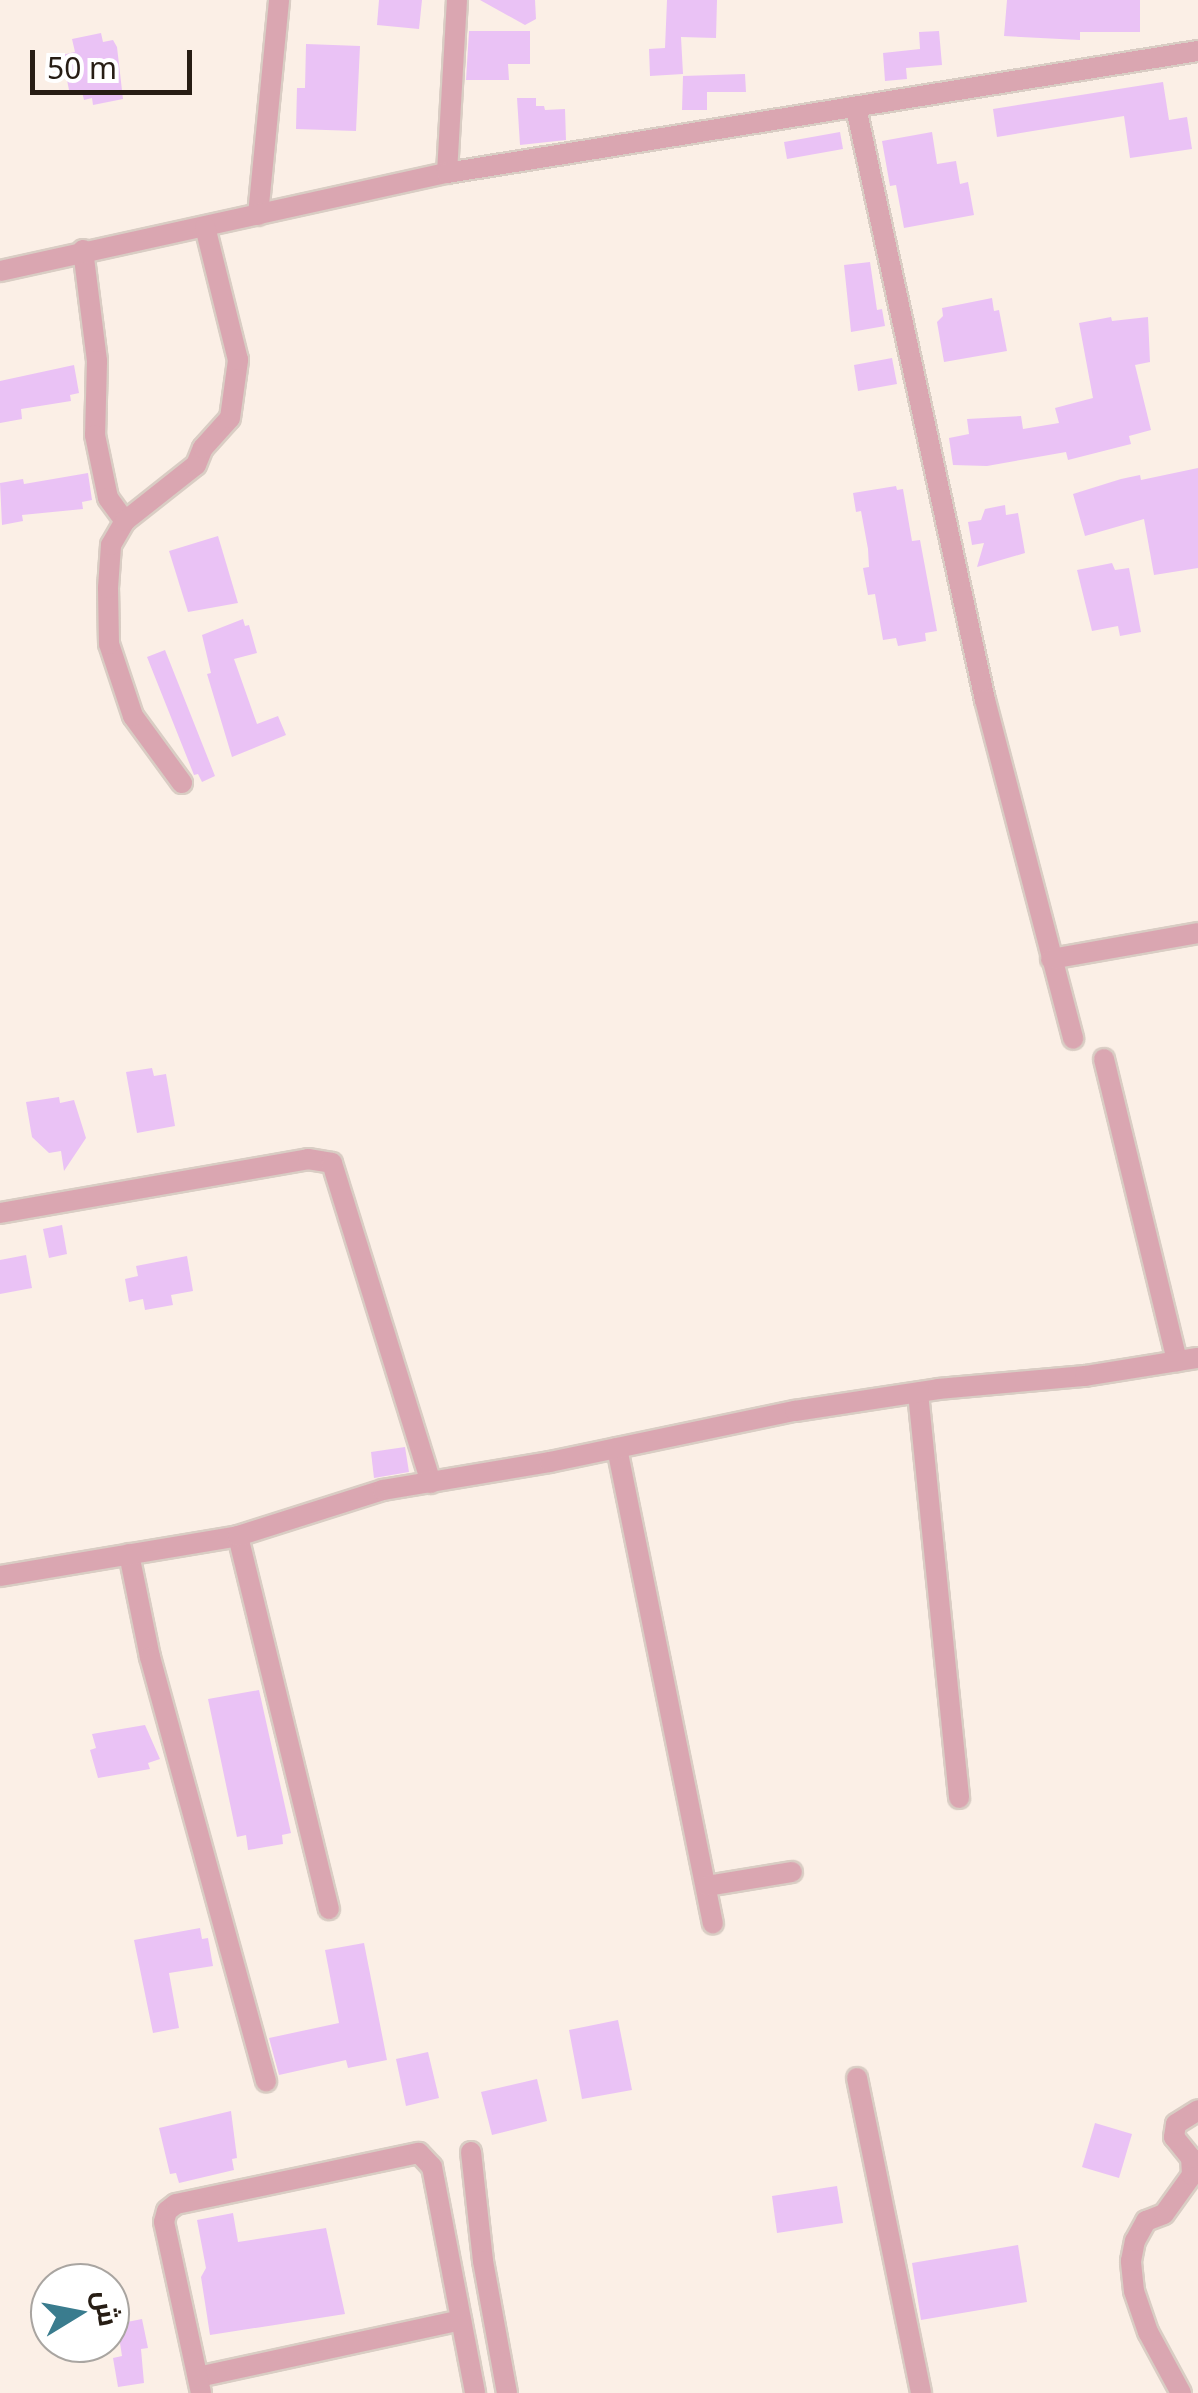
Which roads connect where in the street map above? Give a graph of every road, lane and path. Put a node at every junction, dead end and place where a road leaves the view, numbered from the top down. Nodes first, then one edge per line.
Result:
1 (279, 0) edge
2 (457, 0) edge
3 (1198, 53) edge
4 (856, 108) junction
5 (447, 174) junction
6 (258, 215) junction
7 (204, 227) junction
8 (83, 250) junction
9 (0, 271) edge
10 (125, 521) junction
11 (182, 784) dead end
12 (1198, 933) edge
13 (1051, 960) junction
14 (1073, 1038) dead end
15 (1104, 1059) dead end
16 (0, 1212) edge
17 (1188, 1360) edge
18 (918, 1392) junction
19 (617, 1448) junction
20 (431, 1483) junction
21 (238, 1536) junction
22 (129, 1554) junction
23 (0, 1576) edge
24 (959, 1798) dead end
25 (792, 1872) dead end
26 (708, 1886) junction
27 (329, 1910) dead end
28 (713, 1923) dead end
29 (857, 2078) dead end
30 (266, 2081) dead end
31 (1198, 2110) edge
32 (471, 2152) dead end
33 (460, 2320) junction
34 (200, 2385) edge
35 (475, 2393) edge
36 (506, 2393) edge
37 (921, 2393) edge
38 (1180, 2393) edge

1 - 6 street
2 - 5 street
3 - 4 street
4 - 5 street
4 - 13 street
5 - 6 street
6 - 7 street
7 - 8 street
7 - 10 street
8 - 9 street
8 - 10 street
10 - 11 street
12 - 13 street
13 - 14 street
15 - 17 street
16 - 20 street
17 - 18 street
18 - 19 street
18 - 24 street
19 - 20 street
19 - 26 street
20 - 21 street
21 - 22 street
21 - 27 street
22 - 23 street
22 - 30 street
25 - 26 street
26 - 28 street
29 - 37 street
31 - 38 street
32 - 36 street
33 - 34 street
33 - 34 street
33 - 35 street

